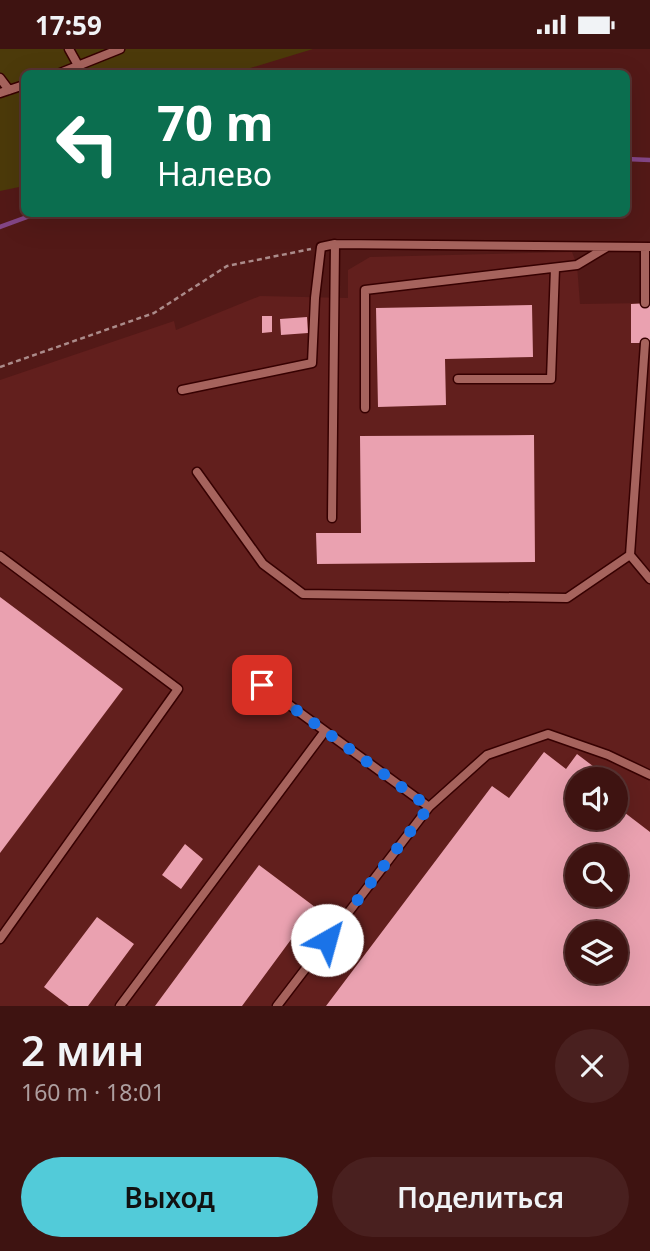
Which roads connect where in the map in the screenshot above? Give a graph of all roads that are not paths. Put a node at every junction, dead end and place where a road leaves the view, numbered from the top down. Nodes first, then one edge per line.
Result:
1 (69, 49) edge
2 (120, 49) edge
3 (79, 67) junction
4 (70, 70) edge
5 (0, 78) edge
6 (5, 92) edge
7 (335, 244) junction
8 (607, 247) junction
9 (648, 247) edge
10 (555, 268) junction
11 (645, 303) dead end
12 (645, 343) dead end
13 (458, 379) dead end
14 (183, 390) dead end
15 (365, 408) dead end
16 (197, 472) dead end
17 (332, 518) dead end
18 (629, 555) junction
19 (0, 556) edge
20 (650, 579) edge
21 (262, 685) dead end
22 (325, 731) junction
23 (650, 775) edge
24 (429, 807) junction
25 (0, 939) edge
26 (120, 1006) edge
27 (277, 1006) edge

1 - 3 lane
2 - 3 lane
3 - 4 lane
5 - 6 lane
7 - 8 lane
7 - 14 lane
7 - 17 lane
8 - 9 lane
8 - 10 lane
9 - 11 lane
10 - 13 lane
10 - 15 lane
12 - 18 lane
16 - 18 lane
18 - 20 lane
19 - 25 lane
21 - 22 lane
22 - 24 lane
22 - 26 lane
23 - 24 lane
24 - 27 lane

